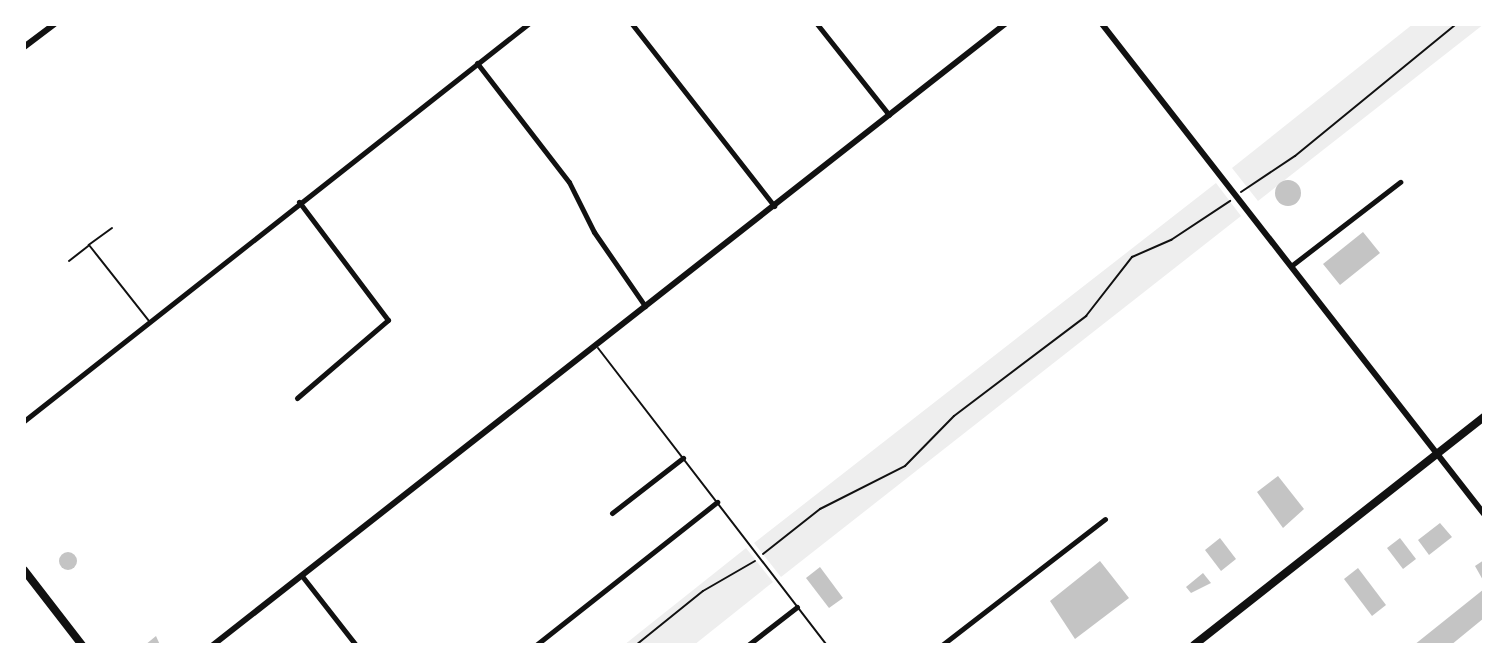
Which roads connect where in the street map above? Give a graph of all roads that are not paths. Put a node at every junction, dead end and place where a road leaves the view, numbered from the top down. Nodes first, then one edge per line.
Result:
1 (54, 24) edge
2 (528, 24) edge
3 (632, 24) edge
4 (817, 24) edge
5 (1005, 24) edge
6 (1102, 24) edge
7 (24, 47) edge
8 (477, 63) junction
9 (889, 115) junction
10 (1400, 182) dead end
11 (299, 202) junction
12 (774, 207) junction
13 (112, 228) dead end
14 (89, 245) junction
15 (69, 261) dead end
16 (1291, 266) junction
17 (646, 307) junction
18 (149, 322) junction
19 (596, 346) junction
20 (297, 398) dead end
21 (1484, 417) edge
22 (24, 421) edge
23 (1438, 454) junction
24 (683, 458) junction
25 (717, 502) junction
26 (612, 513) dead end
27 (1484, 514) edge
28 (1105, 519) dead end
29 (24, 570) edge
30 (302, 576) junction
31 (797, 607) junction
32 (82, 645) edge
33 (213, 645) edge
34 (356, 645) edge
35 (536, 645) edge
36 (748, 645) edge
37 (827, 645) edge
38 (942, 645) edge
39 (1194, 645) edge

1 - 7 street
2 - 8 street
3 - 12 street
4 - 9 street
5 - 9 street
6 - 16 street
8 - 11 street
8 - 17 street
9 - 12 street
10 - 16 street
11 - 18 street
11 - 20 street
12 - 17 street
13 - 14 lane
14 - 15 lane
14 - 18 lane
16 - 23 street
17 - 19 street
18 - 22 street
19 - 24 lane
19 - 30 street
21 - 23 main road
23 - 27 street
23 - 39 main road
24 - 25 lane
24 - 26 street
25 - 31 lane
25 - 35 street
28 - 38 street
29 - 32 main road
30 - 33 street
30 - 34 street
31 - 36 street
31 - 37 lane

